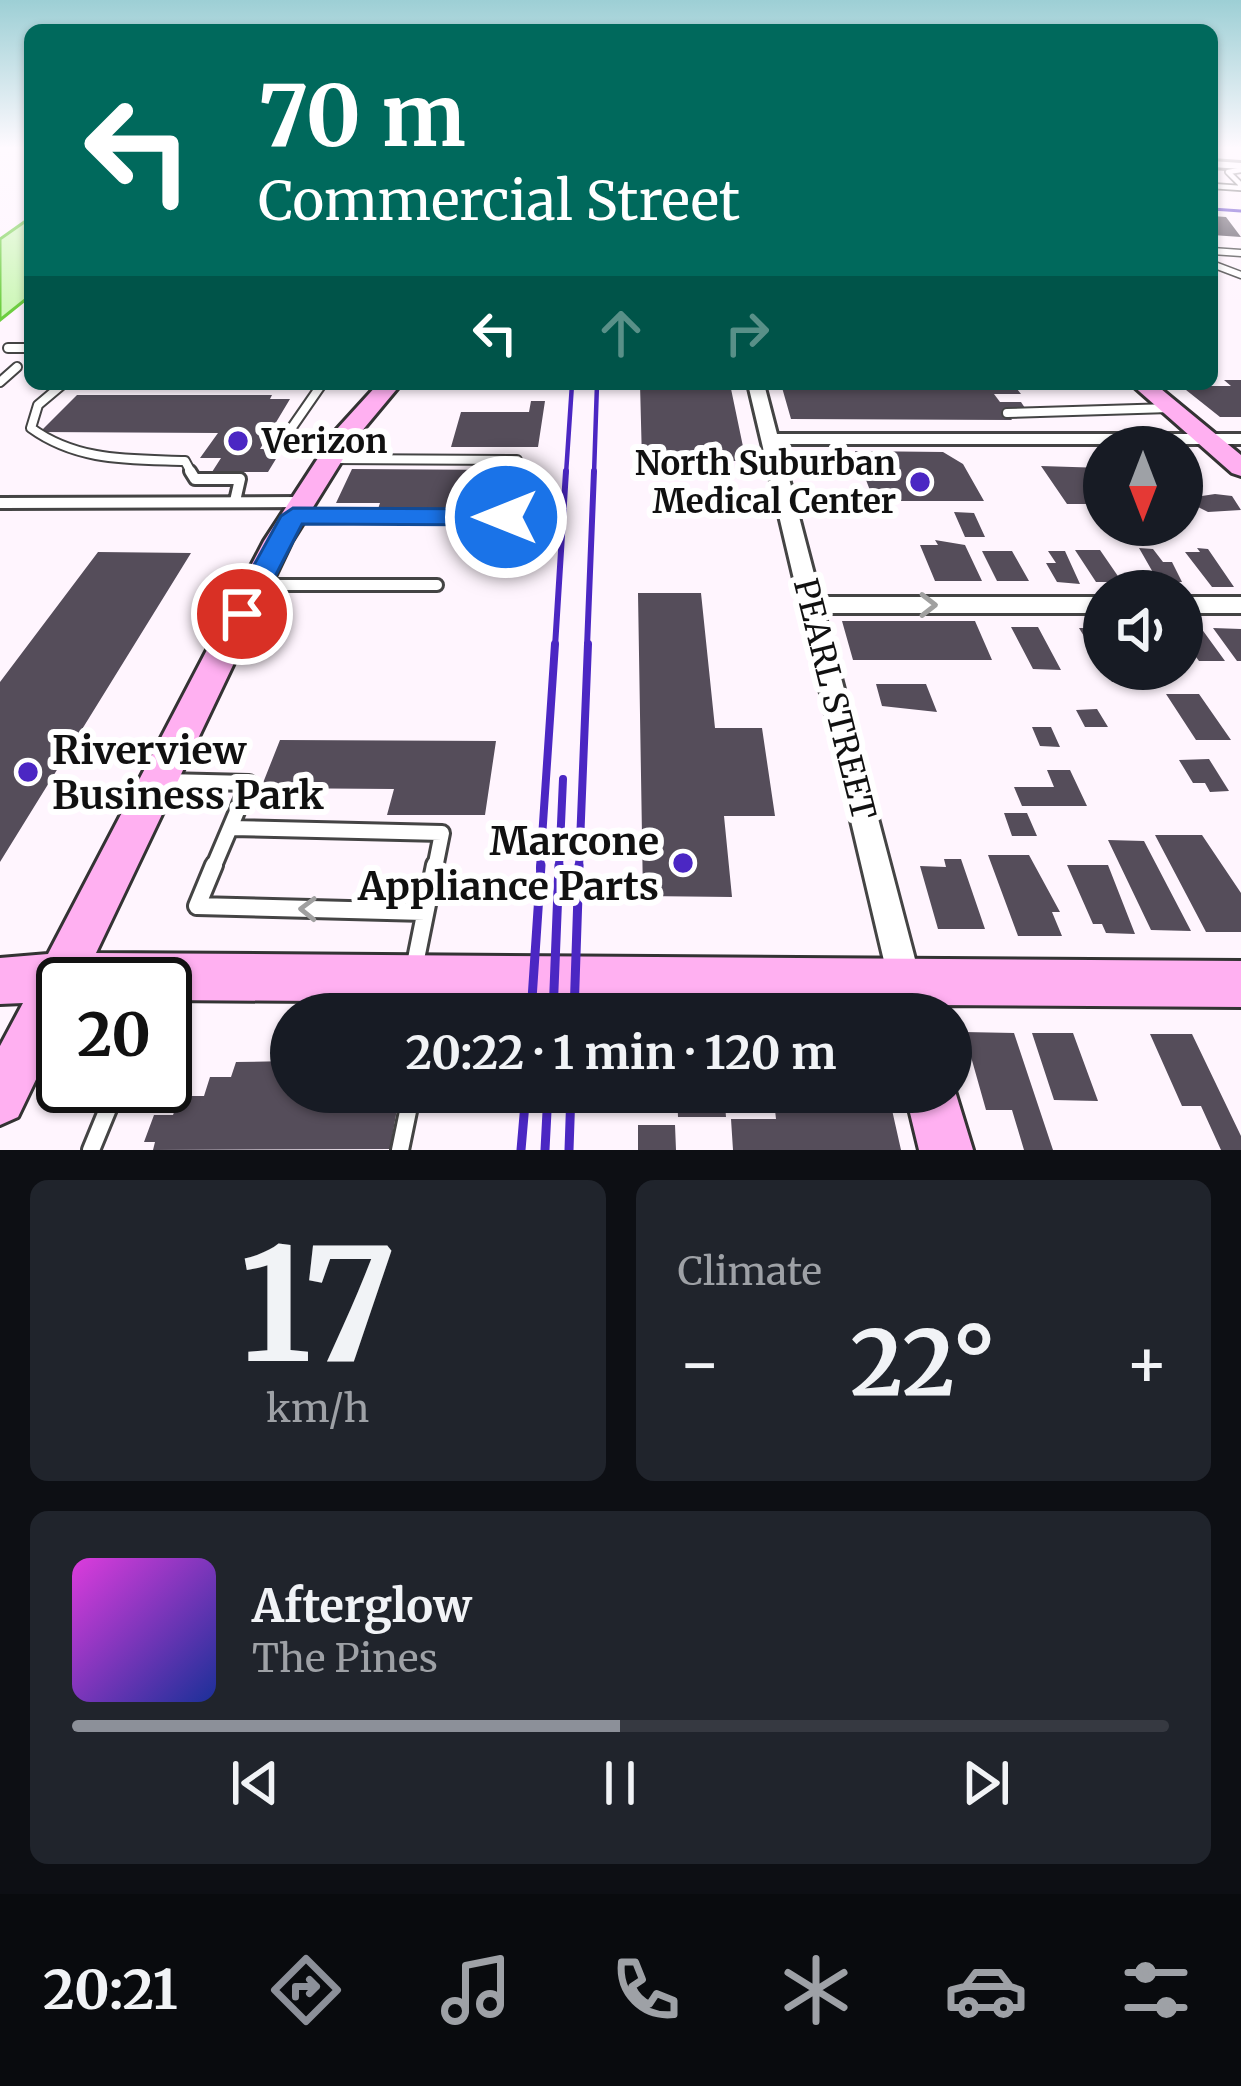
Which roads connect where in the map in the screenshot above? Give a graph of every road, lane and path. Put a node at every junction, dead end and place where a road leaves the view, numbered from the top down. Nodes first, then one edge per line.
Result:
1 (8, 348) dead end
2 (24, 348) edge
3 (17, 367) dead end
4 (0, 382) edge
5 (56, 390) edge
6 (318, 390) edge
7 (362, 390) edge
8 (385, 390) edge
9 (758, 390) edge
10 (1149, 390) edge
11 (1170, 408) junction
12 (1007, 413) dead end
13 (286, 436) dead end
14 (770, 439) junction
15 (1208, 439) junction
16 (1241, 440) edge
17 (1241, 468) edge
18 (308, 490) junction
19 (235, 501) junction
20 (0, 503) edge
21 (256, 585) junction
22 (437, 586) dead end
23 (812, 605) junction
24 (1083, 605) edge
25 (1203, 605) edge
26 (1241, 605) edge
27 (158, 781) junction
28 (230, 828) junction
29 (425, 912) junction
30 (71, 957) edge
31 (36, 978) edge
32 (0, 981) edge
33 (192, 981) edge
34 (1241, 984) edge
35 (424, 991) edge
36 (563, 993) edge
37 (908, 993) edge
38 (972, 995) edge
39 (36, 1028) edge
40 (0, 1099) edge
41 (106, 1113) edge
42 (408, 1113) edge
43 (937, 1113) edge
44 (91, 1150) edge
45 (400, 1150) edge
46 (946, 1150) edge

1 - 2 lane
3 - 4 lane
5 - 19 lane
6 - 13 lane
7 - 18 main road
8 - 18 main road
9 - 14 street, PEARL STREET
10 - 11 main road
11 - 12 lane
11 - 15 main road
14 - 15 street
14 - 23 street, PEARL STREET
15 - 16 street
15 - 17 main road
18 - 18 lane
18 - 19 lane
18 - 21 main road
19 - 20 lane
21 - 22 lane
21 - 27 main road
23 -> 24 street
23 - 37 street, PEARL STREET
25 - 26 street
27 - 28 lane
27 - 30 main road
28 - 29 lane
29 -> 28 lane
29 - 35 lane
31 - 32 main road
33 - 35 main road
34 - 38 main road
35 - 36 main road
39 - 40 main road
41 - 44 lane
42 - 45 lane
43 - 46 main road

